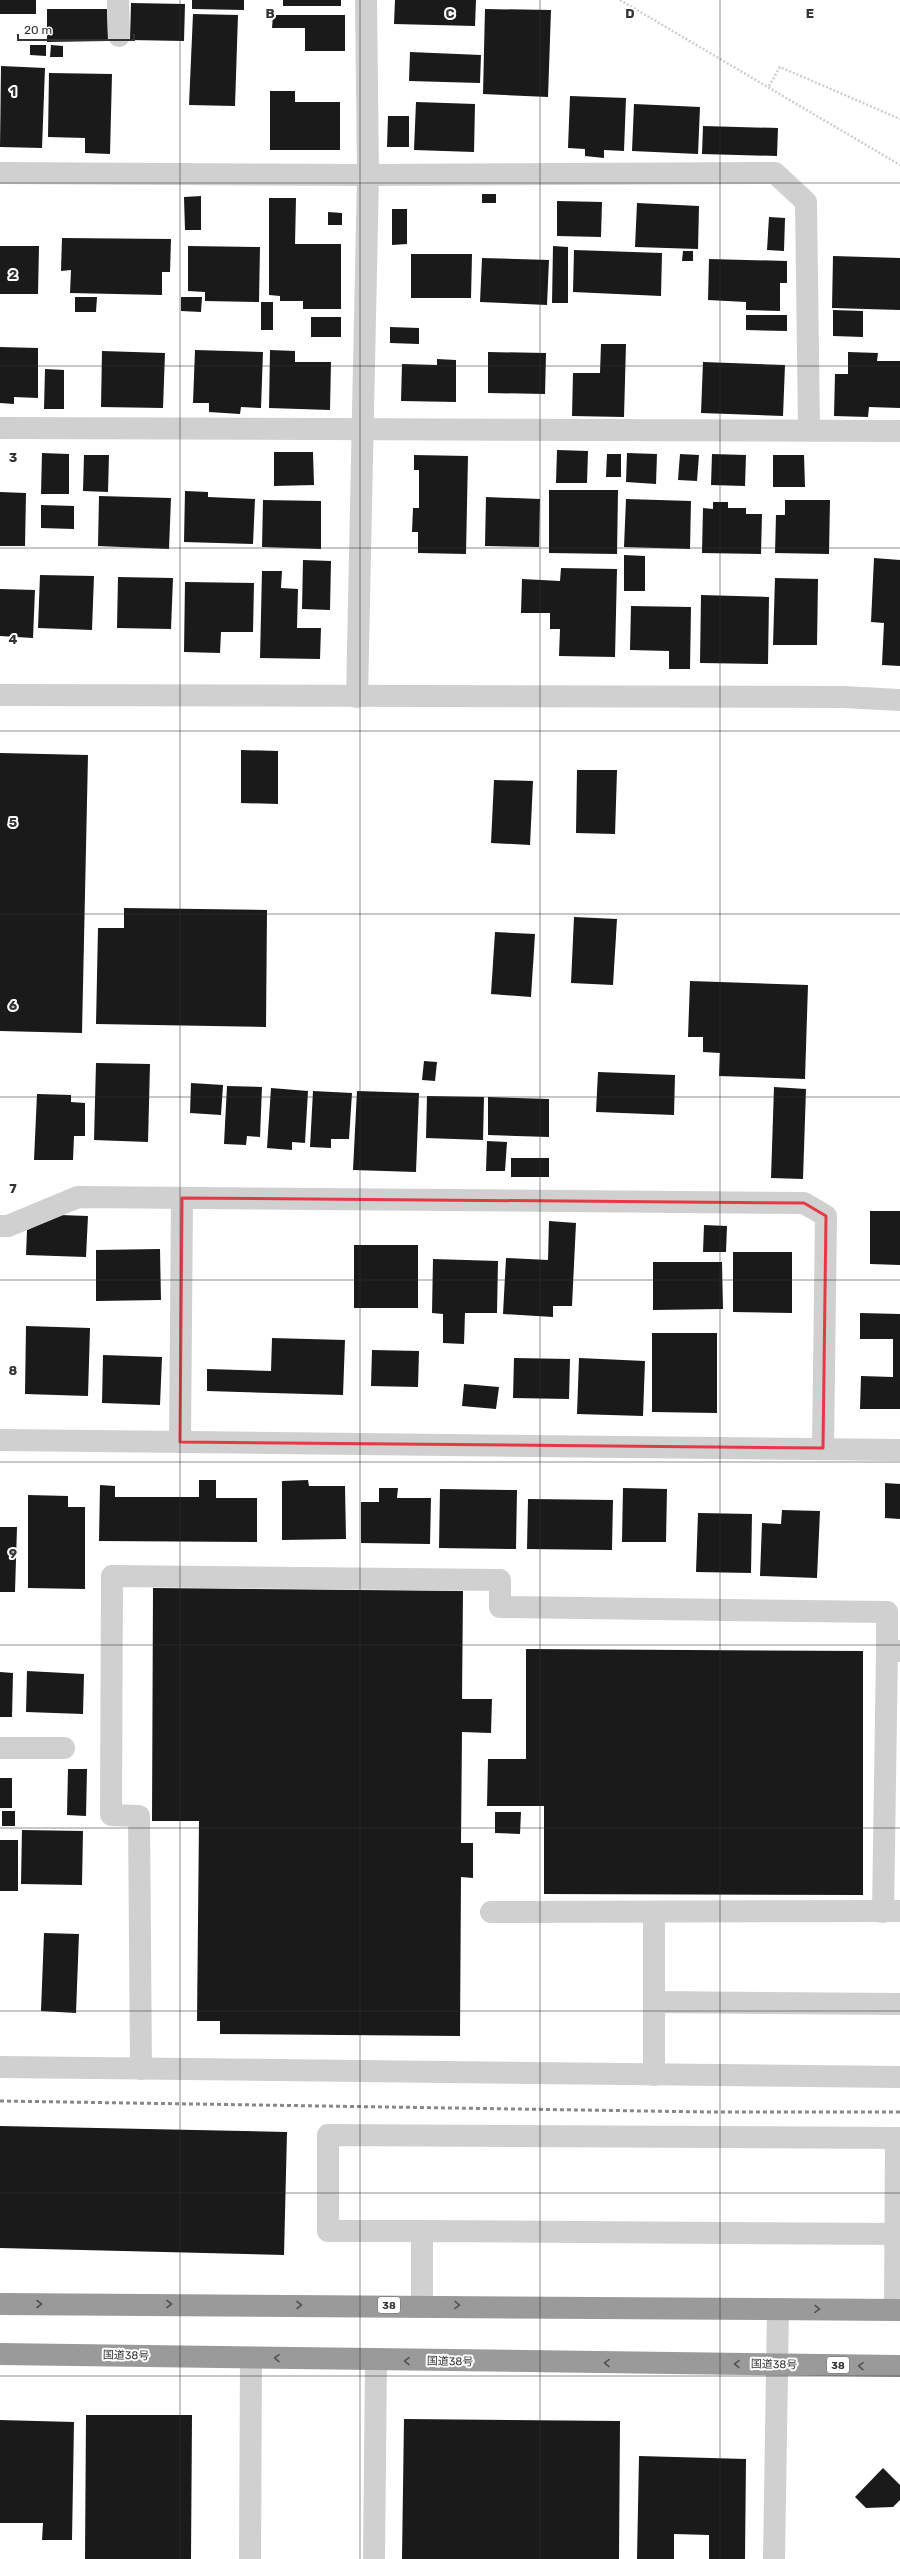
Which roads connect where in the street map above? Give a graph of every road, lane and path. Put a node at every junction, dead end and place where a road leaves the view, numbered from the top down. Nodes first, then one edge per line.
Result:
1 (118, 0) edge
2 (366, 0) edge
3 (620, 0) edge
4 (119, 36) dead end
5 (769, 86) junction
6 (900, 119) edge
7 (900, 165) edge
8 (0, 173) edge
9 (368, 175) junction
10 (0, 428) edge
11 (809, 429) junction
12 (900, 430) edge
13 (363, 431) junction
14 (0, 695) edge
15 (357, 697) junction
16 (900, 700) edge
17 (182, 1198) junction
18 (0, 1226) edge
19 (0, 1440) edge
20 (180, 1442) junction
21 (823, 1448) junction
22 (900, 1450) edge
23 (893, 1651) edge
24 (0, 1748) edge
25 (64, 1748) dead end
26 (892, 1911) edge
27 (491, 1912) dead end
28 (654, 1912) junction
29 (654, 2002) junction
30 (900, 2004) edge
31 (0, 2067) edge
32 (141, 2069) junction
33 (654, 2075) junction
34 (900, 2077) edge
35 (898, 2138) edge
36 (422, 2231) junction
37 (898, 2234) edge
38 (0, 2304) edge
39 (422, 2305) junction
40 (778, 2309) junction
41 (898, 2310) edge
42 (0, 2354) edge
43 (251, 2358) junction
44 (376, 2361) junction
45 (776, 2364) junction
46 (900, 2366) edge
47 (250, 2559) edge
48 (374, 2559) edge
49 (774, 2559) edge

1 - 4 street
2 - 9 street
3 - 5 path
5 - 6 path
5 - 7 path
8 - 9 street
9 - 11 street
9 - 13 street
10 - 13 street
11 - 12 street
11 - 13 street
13 - 15 street
14 - 15 street
15 - 16 street
17 - 18 street
17 - 20 street
17 - 21 street
19 - 20 street
20 - 21 street
21 - 22 street
23 - 26 street
23 - 32 street
24 - 25 street
26 - 28 street
27 - 28 street
28 - 29 street
29 - 30 street
29 - 33 street
31 - 32 street
32 - 33 street
33 - 34 street
35 - 36 street
35 - 37 street
36 - 37 street
36 - 39 street
37 - 41 street
38 -> 39 highway, 38
39 -> 40 highway, 38
40 -> 41 highway, 38
40 - 45 street
42 - 43 highway, 国道38号 / 38
44 -> 43 highway, 国道38号 / 38
43 - 47 street
45 -> 44 highway, 国道38号 / 38
44 - 48 street
46 -> 45 highway, 国道38号 / 38
45 - 49 street

